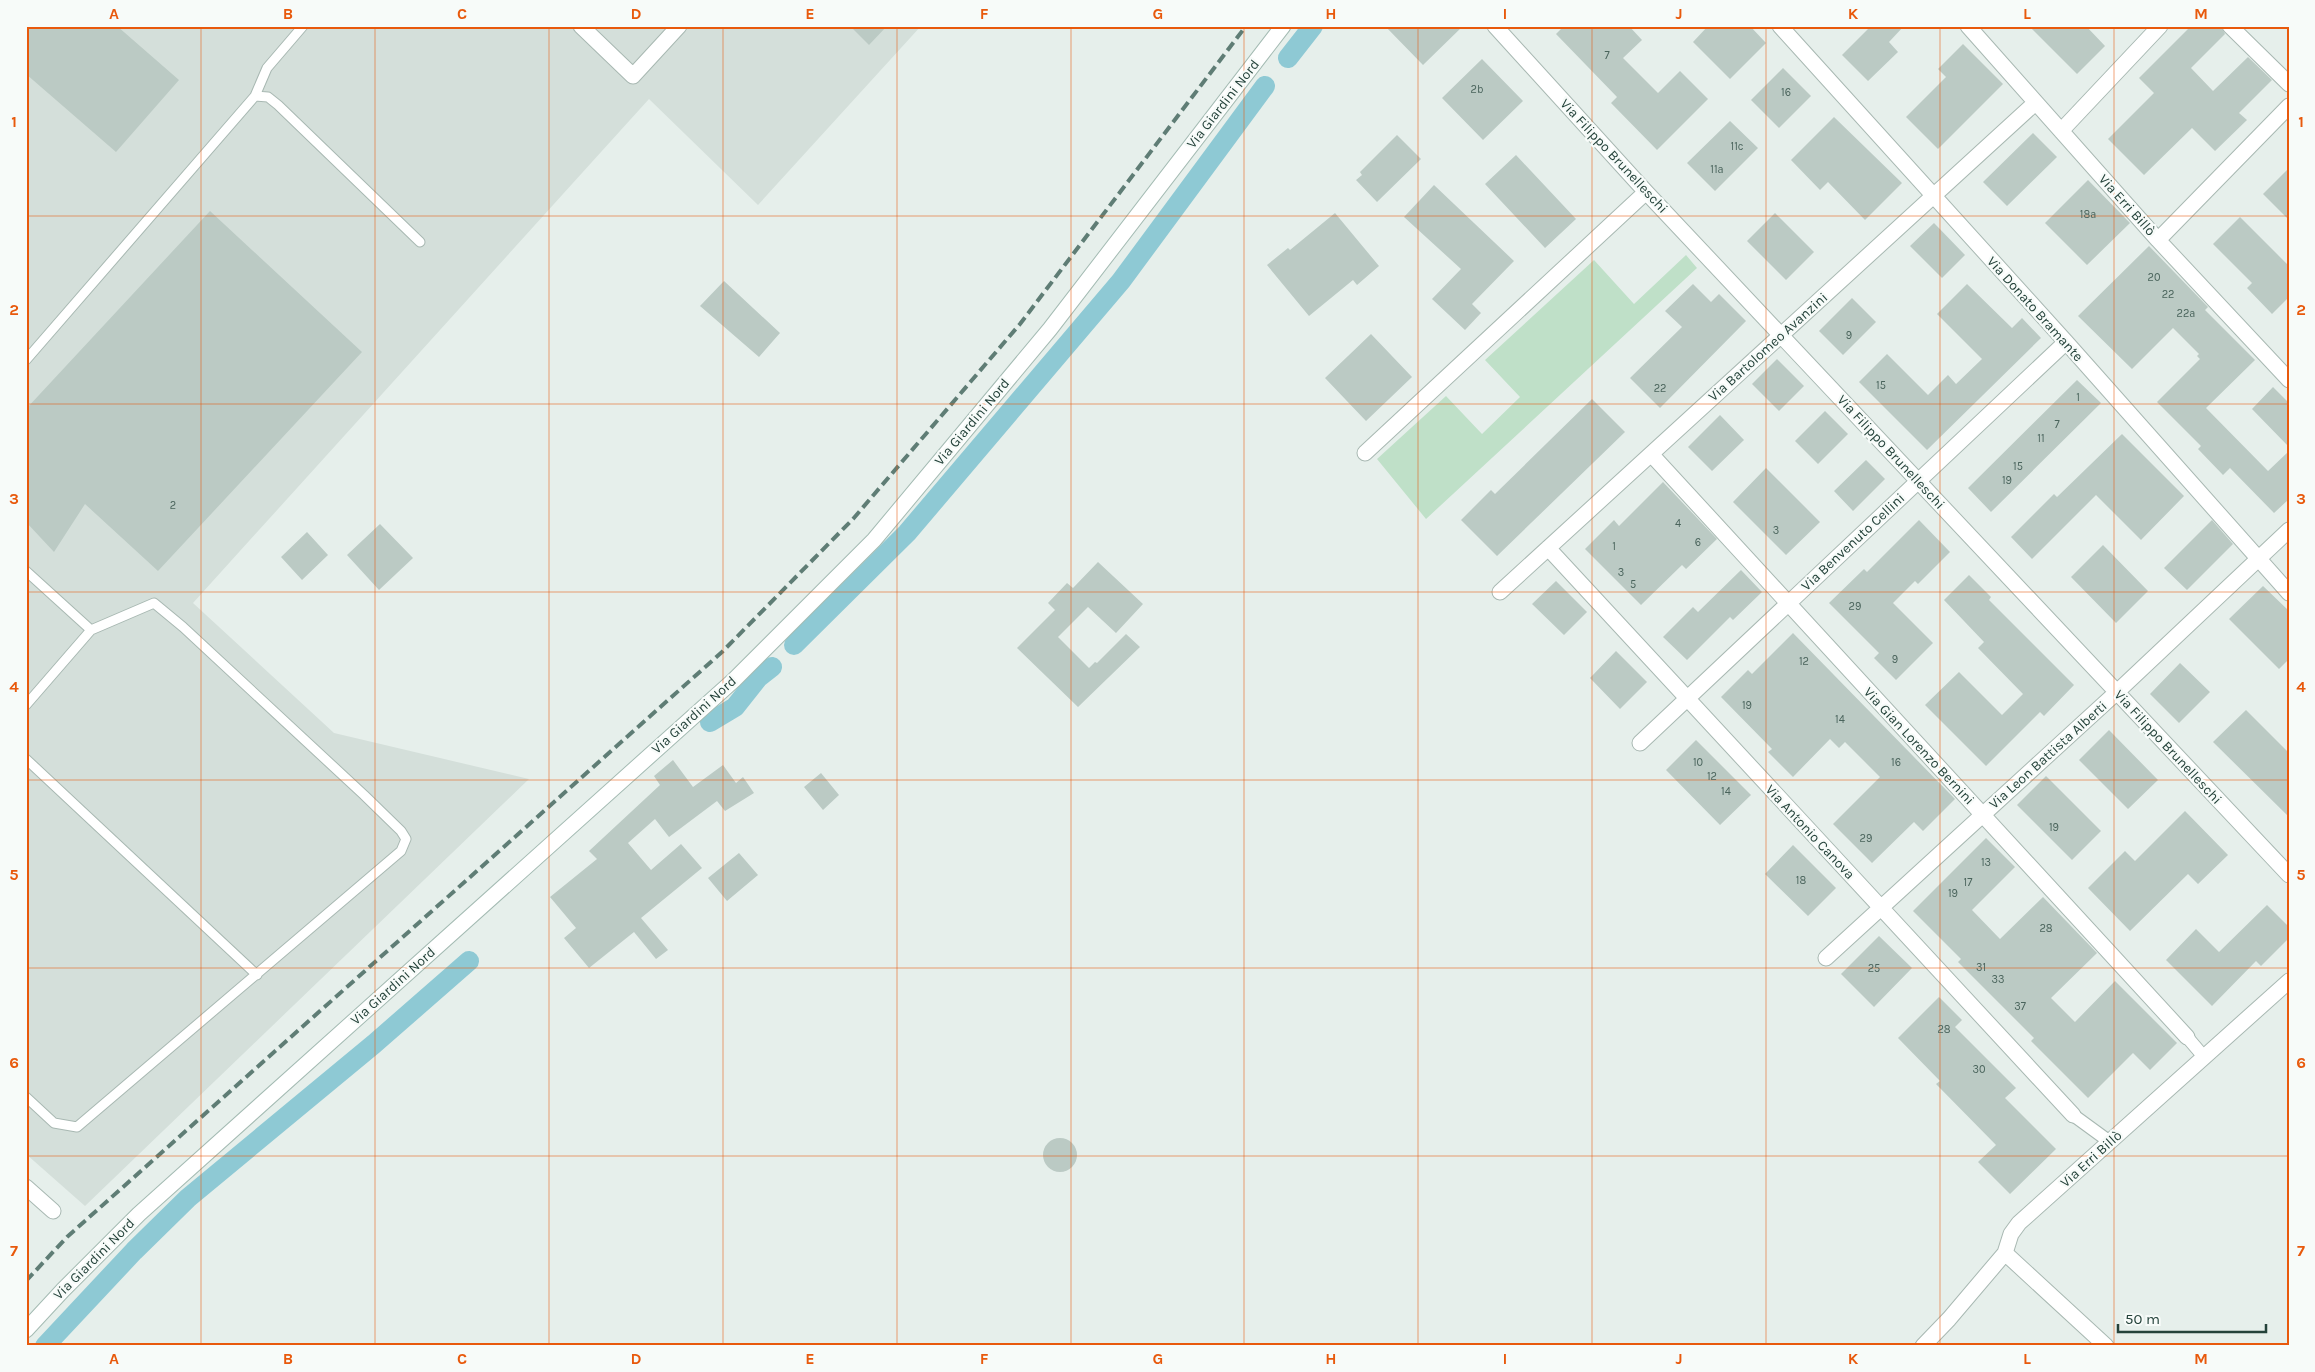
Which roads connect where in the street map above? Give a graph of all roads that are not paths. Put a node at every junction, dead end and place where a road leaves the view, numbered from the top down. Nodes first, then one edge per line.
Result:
1 (303, 26) edge
2 (581, 26) edge
3 (679, 26) edge
4 (1283, 26) edge
5 (1495, 26) edge
6 (1780, 26) edge
7 (1968, 26) edge
8 (2160, 26) edge
9 (2230, 26) edge
10 (2289, 84) edge
11 (255, 96) junction
12 (2036, 103) junction
13 (2289, 106) edge
14 (2061, 131) junction
15 (1646, 192) junction
16 (1933, 196) junction
17 (2158, 240) junction
18 (420, 242) dead end
19 (1781, 335) junction
20 (2066, 342) junction
21 (26, 360) edge
22 (2289, 380) edge
23 (1365, 453) dead end
24 (1651, 454) junction
25 (1918, 481) junction
26 (2289, 530) edge
27 (1548, 548) junction
28 (2257, 559) junction
29 (26, 571) edge
30 (1500, 592) dead end
31 (2289, 593) edge
32 (1788, 603) junction
33 (91, 630) junction
34 (2117, 692) junction
35 (1687, 699) junction
36 (26, 706) edge
37 (1640, 743) dead end
38 (26, 759) edge
39 (1982, 815) junction
40 (2289, 875) edge
41 (1881, 908) junction
42 (1826, 958) dead end
43 (256, 975) junction
44 (2289, 981) edge
45 (2187, 1037) joint
46 (2204, 1057) junction
47 (26, 1097) edge
48 (2073, 1116) joint
49 (2110, 1142) junction
50 (26, 1187) edge
51 (53, 1211) dead end
52 (2005, 1253) junction
53 (26, 1330) edge
54 (1923, 1346) edge
55 (2106, 1346) edge

1 - 11 lane
2 - 3 street
4 - 53 street, Via Giardini Nord
5 - 15 street, Via Filippo Brunelleschi
6 - 16 street, Via Donato Bramante
7 - 12 street, Via Erri Billò
8 - 14 street
9 - 10 street
11 - 18 lane
11 - 21 lane
12 - 14 street, Via Erri Billò
12 - 16 street, Via Bartolomeo Avanzini
13 - 17 street
14 - 17 street, Via Erri Billò
15 - 19 street, Via Filippo Brunelleschi
15 - 23 street
16 - 19 street, Via Bartolomeo Avanzini
16 - 20 street, Via Donato Bramante
17 - 22 street, Via Erri Billò
19 - 24 street, Via Bartolomeo Avanzini
19 - 25 street, Via Filippo Brunelleschi
20 - 25 street, Via Benvenuto Cellini
20 - 28 street, Via Donato Bramante
24 - 27 street, Via Bartolomeo Avanzini
24 - 32 street, Via Gian Lorenzo Bernini
25 - 32 street, Via Benvenuto Cellini
25 - 34 street, Via Filippo Brunelleschi
26 - 28 street, Via Leon Battista Alberti
27 - 30 street, Via Bartolomeo Avanzini
27 - 35 street, Via Antonio Canova
28 - 31 street, Via Donato Bramante
28 - 34 street, Via Leon Battista Alberti
29 - 33 lane
32 - 35 street, Via Benvenuto Cellini
32 - 39 street, Via Gian Lorenzo Bernini
33 - 36 lane
33 - 43 lane
34 - 39 street, Via Leon Battista Alberti
34 - 40 street, Via Filippo Brunelleschi
35 - 37 street, Via Benvenuto Cellini
35 - 41 street, Via Antonio Canova
38 - 43 lane
39 - 41 street, Via Leon Battista Alberti
39 - 45 street, Via Gian Lorenzo Bernini
41 - 42 street, Via Leon Battista Alberti
41 - 48 street, Via Antonio Canova
43 - 47 lane
44 - 46 street, Via Erri Billò
45 - 46 street
46 - 49 street, Via Erri Billò
48 - 49 street
49 - 52 street, Via Erri Billò
50 - 51 street
52 - 54 street, Via Erri Billò
52 - 55 street

